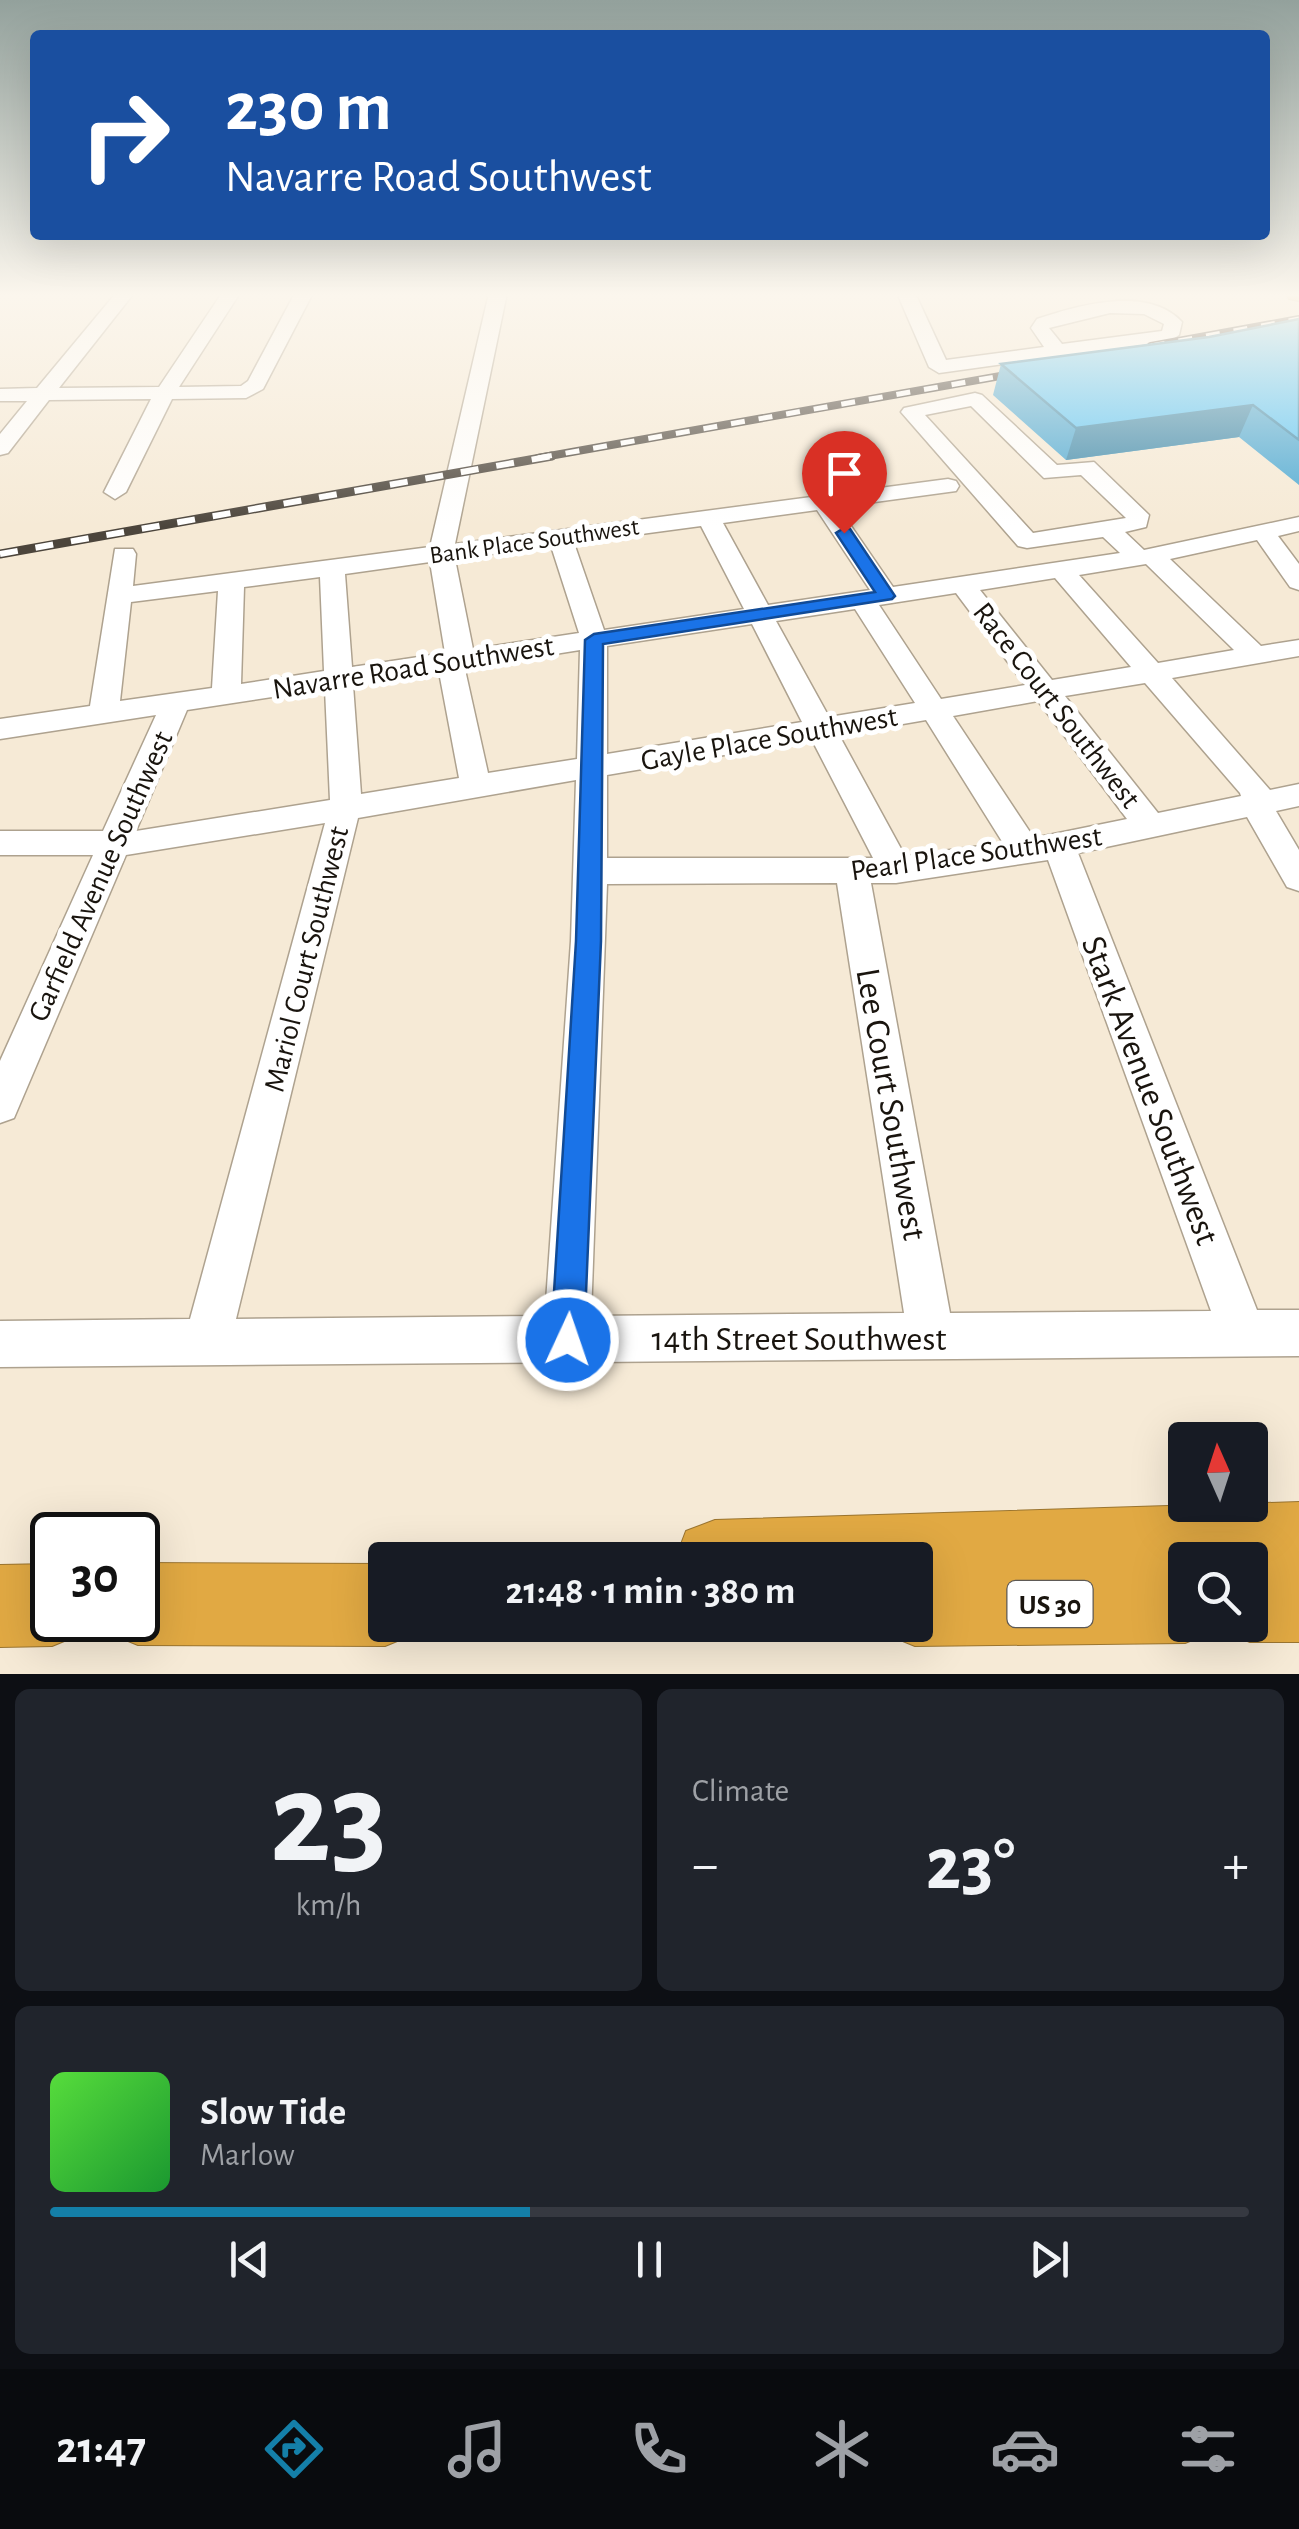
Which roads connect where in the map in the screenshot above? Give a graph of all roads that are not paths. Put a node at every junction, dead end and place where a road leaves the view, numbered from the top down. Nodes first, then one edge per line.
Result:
1 (62, 371) edge
2 (179, 371) edge
3 (261, 371) edge
4 (481, 371) edge
5 (164, 394) junction
6 (0, 395) edge
7 (43, 395) junction
8 (0, 448) edge
9 (948, 486) dead end
10 (115, 492) dead end
11 (823, 502) junction
12 (708, 517) junction
13 (1299, 524) edge
14 (1108, 530) junction
15 (1264, 533) junction
16 (560, 536) junction
17 (441, 553) junction
18 (124, 554) dead end
19 (1145, 557) junction
20 (332, 568) junction
21 (1061, 570) junction
22 (231, 581) junction
23 (1299, 582) edge
24 (962, 584) junction
25 (119, 596) junction
26 (874, 597) junction
27 (760, 614) junction
28 (594, 640) junction
29 (1299, 648) edge
30 (1255, 654) junction
31 (456, 660) junction
32 (1152, 671) junction
33 (341, 678) junction
34 (1046, 690) junction
35 (226, 695) junction
36 (176, 702) junction
37 (936, 709) junction
38 (104, 713) junction
39 (0, 728) edge
40 (820, 730) junction
41 (593, 767) junction
42 (476, 787) junction
43 (1299, 795) edge
44 (1260, 802) junction
45 (344, 811) junction
46 (1150, 826) junction
47 (0, 843) edge
48 (116, 843) junction
49 (1042, 849) junction
50 (896, 870) junction
51 (590, 871) junction
52 (852, 872) junction
53 (1299, 878) edge
54 (15, 1038) edge
55 (0, 1105) edge
56 (1299, 1333) edge
57 (1243, 1334) junction
58 (932, 1337) junction
59 (568, 1340) junction
60 (206, 1343) junction
61 (0, 1344) edge
62 (1299, 1542) edge
63 (933, 1553) edge
64 (368, 1590) edge
65 (1299, 1601) edge
66 (1168, 1602) edge
67 (1268, 1602) edge
68 (222, 1603) junction
69 (160, 1604) edge
70 (368, 1605) edge
71 (933, 1605) edge
72 (0, 1606) edge
73 (30, 1606) edge

1 - 7 street
2 - 5 street
3 - 5 street
4 - 17 street
5 - 7 street
5 - 10 street
6 - 7 street
7 - 8 street
9 - 11 street, Bank Place Southwest
11 - 12 street, Bank Place Southwest
11 - 26 street, Stark Avenue Southwest
12 - 16 street, Bank Place Southwest
12 - 27 street
13 - 15 street, Navarre Road Southwest
14 - 14 street
14 - 19 street
15 - 19 street, Navarre Road Southwest
15 - 23 street
16 - 17 street, Bank Place Southwest
16 - 28 street
17 - 20 street, Bank Place Southwest
17 - 31 street
18 - 25 street, Garfield Avenue Southwest
19 - 21 street, Navarre Road Southwest
19 - 30 street
20 - 22 street, Bank Place Southwest
20 - 33 street, Mariol Court Southwest
21 - 24 street, Navarre Road Southwest
21 - 32 street
22 - 25 street, Bank Place Southwest
22 - 35 street
24 - 26 street, Navarre Road Southwest
24 - 34 street, Race Court Southwest
25 - 38 street, Garfield Avenue Southwest
26 - 27 street, Navarre Road Southwest
26 - 37 street, Stark Avenue Southwest
27 - 28 street, Navarre Road Southwest
27 - 40 street
28 - 31 street, Navarre Road Southwest
28 - 41 street
29 - 30 street, Gayle Place Southwest
30 - 32 street, Gayle Place Southwest
31 - 33 street, Navarre Road Southwest
31 - 42 street
32 - 34 street, Gayle Place Southwest
32 - 44 street
33 - 35 street, Navarre Road Southwest
33 - 45 street, Mariol Court Southwest
34 - 37 street, Gayle Place Southwest
34 - 46 street, Race Court Southwest
35 - 36 street, Navarre Road Southwest
36 - 38 street, Navarre Road Southwest
36 - 48 street, Garfield Avenue Southwest
37 - 40 street, Gayle Place Southwest
37 - 49 street, Stark Avenue Southwest
38 - 39 street, Navarre Road Southwest
40 - 41 street, Gayle Place Southwest
40 - 50 street
41 - 42 street, Gayle Place Southwest
41 - 51 street
42 - 45 street, Gayle Place Southwest
43 - 44 street, Pearl Place Southwest
44 - 46 street, Pearl Place Southwest
44 - 53 street
45 - 48 street, Gayle Place Southwest
45 - 60 street, Mariol Court Southwest
46 - 49 street, Pearl Place Southwest
47 - 48 street, Gayle Place Southwest
48 - 54 street, Garfield Avenue Southwest
49 - 50 street, Pearl Place Southwest
49 - 57 street, Stark Avenue Southwest
50 - 52 street, Pearl Place Southwest
51 - 52 street, Pearl Place Southwest
51 - 59 street
52 - 58 street, Lee Court Southwest
54 - 55 street, Garfield Avenue Southwest
56 - 57 street, 14th Street Southwest
57 - 58 street, 14th Street Southwest
58 - 59 street, 14th Street Southwest
59 - 60 street, 14th Street Southwest
60 - 61 street, 14th Street Southwest
62 - 63 highway
64 - 68 highway
65 - 67 highway
66 - 71 highway, US 30
68 - 69 highway
68 - 70 highway
72 - 73 highway

